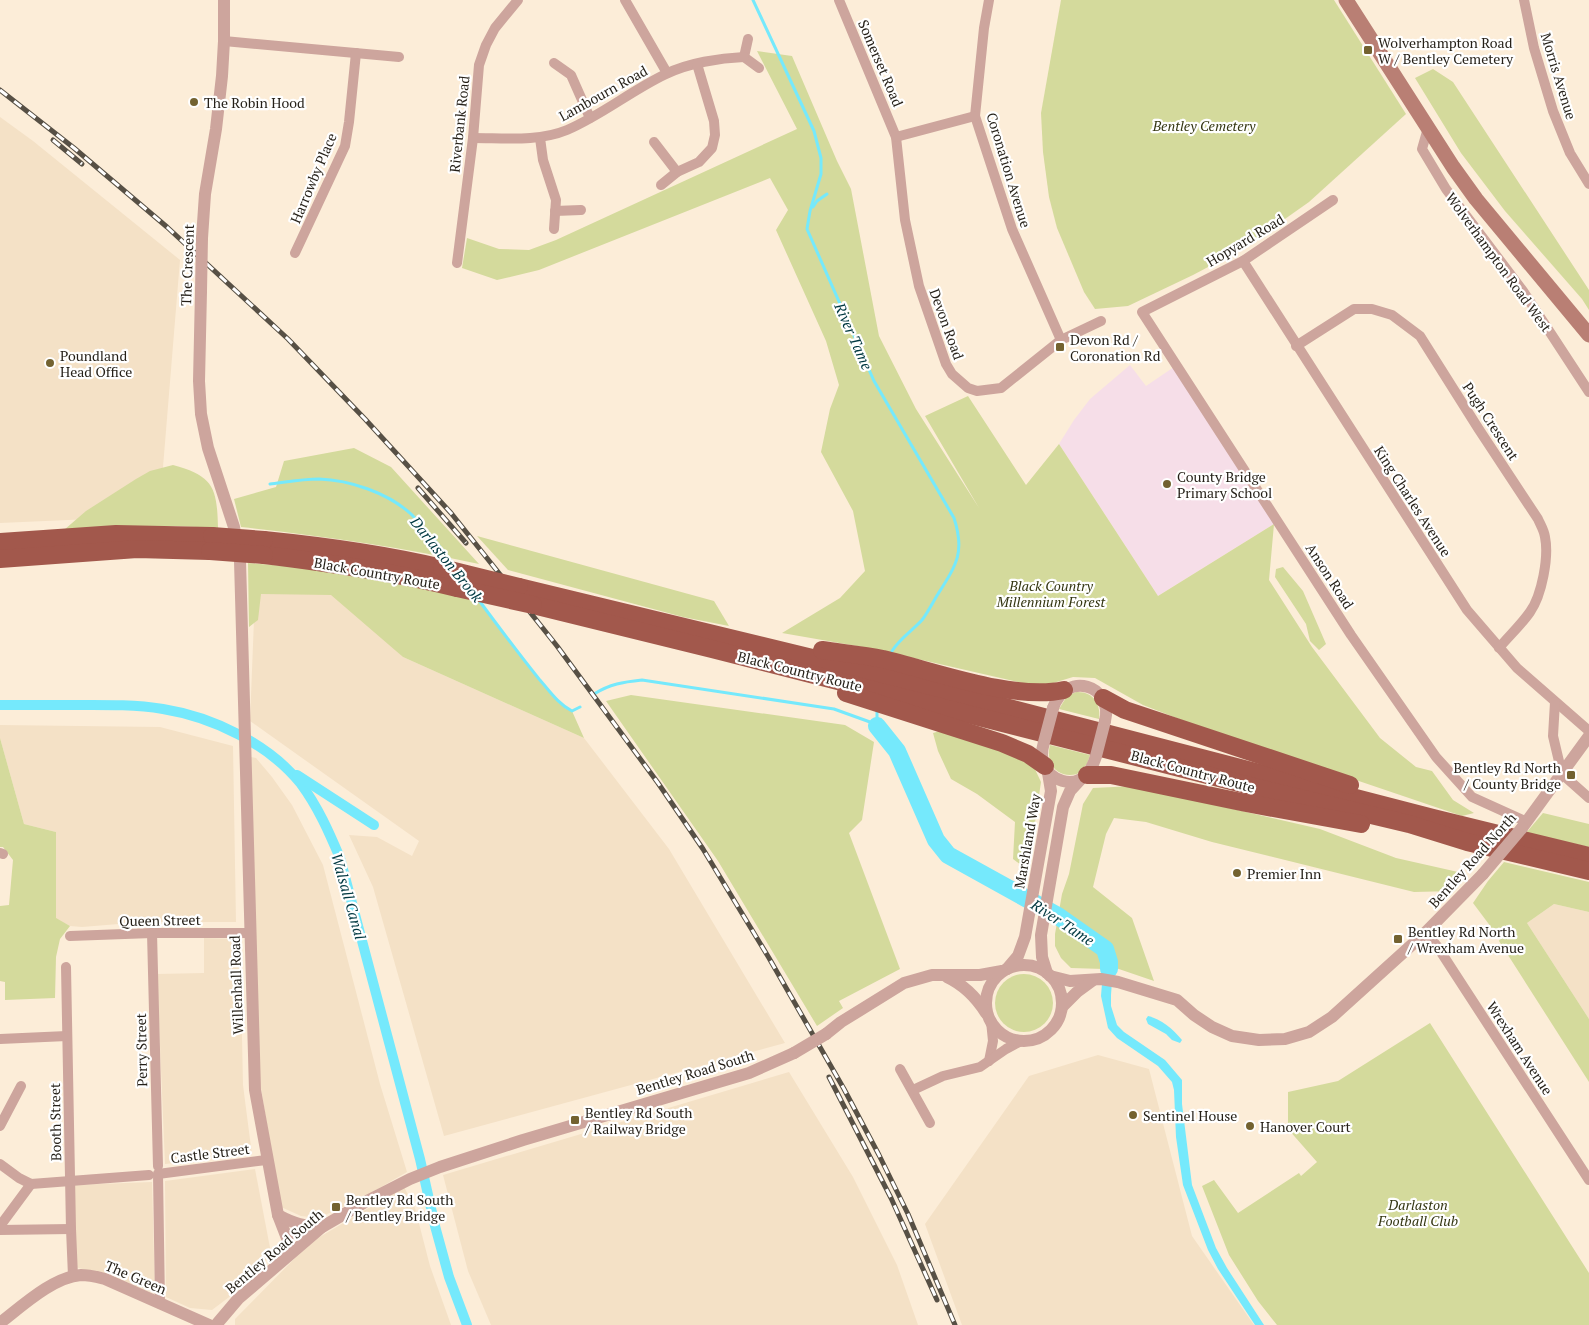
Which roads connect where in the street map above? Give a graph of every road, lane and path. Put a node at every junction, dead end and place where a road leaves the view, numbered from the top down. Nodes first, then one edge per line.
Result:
1 (224, 0) edge
2 (518, 0) edge
3 (625, 0) edge
4 (839, 0) edge
5 (989, 0) edge
6 (1346, 0) edge
7 (1524, 0) edge
8 (748, 39) dead end
9 (224, 41) junction
10 (356, 53) junction
11 (399, 57) dead end
12 (744, 57) junction
13 (554, 63) dead end
14 (697, 64) junction
15 (759, 68) dead end
16 (667, 73) junction
17 (976, 116) junction
18 (590, 118) junction
19 (1428, 128) junction
20 (896, 137) junction
21 (473, 138) junction
22 (540, 138) junction
23 (654, 142) dead end
24 (677, 172) junction
25 (1589, 184) edge
26 (661, 185) dead end
27 (1333, 200) dead end
28 (581, 210) dead end
29 (555, 211) junction
30 (554, 230) dead end
31 (295, 253) dead end
32 (1243, 261) junction
33 (457, 263) dead end
34 (1142, 312) joint
35 (1101, 321) dead end
36 (1589, 335) edge
37 (1062, 340) junction
38 (1296, 346) junction
39 (1589, 392) edge
40 (0, 542) edge
41 (211, 543) junction
42 (264, 547) junction
43 (0, 559) edge
44 (713, 634) junction
45 (1499, 648) junction
46 (750, 658) junction
47 (1064, 690) junction
48 (1103, 698) junction
49 (1555, 702) junction
50 (244, 715) joint
51 (1589, 731) edge
52 (1589, 736) edge
53 (1046, 769) junction
54 (1562, 774) junction
55 (1085, 776) junction
56 (1589, 798) edge
57 (1433, 818) junction
58 (1524, 825) junction
59 (1467, 842) junction
60 (1589, 856) edge
61 (1589, 871) edge
62 (1426, 932) junction
63 (152, 933) junction
64 (249, 933) junction
65 (70, 936) dead end
66 (66, 967) dead end
67 (1004, 970) junction
68 (1049, 974) junction
69 (943, 975) junction
70 (1093, 981) junction
71 (1062, 1007) junction
72 (991, 1020) junction
73 (67, 1036) junction
74 (0, 1039) edge
75 (1024, 1040) junction
76 (989, 1061) junction
77 (900, 1069) dead end
78 (21, 1086) dead end
79 (913, 1090) junction
80 (930, 1123) dead end
81 (0, 1126) edge
82 (266, 1160) junction
83 (0, 1164) edge
84 (155, 1172) junction
85 (1589, 1180) edge
86 (70, 1181) junction
87 (31, 1184) junction
88 (278, 1215) junction
89 (0, 1226) edge
90 (322, 1227) junction
91 (71, 1229) junction
92 (0, 1230) edge
93 (292, 1252) junction
94 (73, 1276) junction
95 (160, 1304) junction
96 (0, 1322) edge
97 (209, 1325) edge
98 (216, 1325) edge

1 - 9 street, The Crescent
2 - 21 street, Riverbank Road
3 - 16 street
4 - 20 street, Somerset Road
5 - 17 street, Coronation Avenue
6 - 19 main road, Wolverhampton Road West
7 - 25 street, Morris Avenue
8 - 12 street
9 - 10 street
9 - 50 street, The Crescent, bridge
10 - 11 street
10 - 31 street, Harrowby Place
12 - 14 street, Lambourn Road
12 - 15 street
13 - 18 street
14 - 16 street, Lambourn Road
14 - 24 street
16 - 18 street, Lambourn Road
17 - 20 street
17 - 37 street, Coronation Avenue
18 - 22 street, Lambourn Road
19 - 36 main road, Wolverhampton Road West
19 - 39 street, Wolverhampton Road West
20 - 37 street, Devon Road
21 - 22 street, Lambourn Road
21 - 33 street, Riverbank Road
22 - 29 street
23 - 24 street
24 - 26 street
27 - 32 street, Hopyard Road
28 - 29 street
29 - 30 street
32 - 34 street, Hopyard Road
32 - 38 street, King Charles Avenue
34 - 58 street, Anson Road
35 - 37 street, Devon Road
38 - 45 street, King Charles Avenue
38 - 45 street, Pugh Crescent
40 - 41 highway, Black Country Route
41 - 42 highway, Black Country Route, bridge
41 - 43 highway, Black Country Route
42 - 44 highway, Black Country Route, bridge
42 - 46 highway, Black Country Route, bridge
44 - 47 highway
44 - 57 highway, Black Country Route
45 - 49 street, King Charles Avenue
46 - 53 highway
46 - 59 highway, Black Country Route
47 - 48 street
47 - 53 street, bridge
48 - 55 street, bridge
48 - 57 highway
49 - 51 street, King Charles Avenue
49 - 54 street
50 - 64 street, Willenhall Road
52 - 54 street, Bentley Road North
53 - 55 street
53 - 67 street, Marshland Way
54 - 56 street
54 - 58 street, Bentley Road North
55 - 59 highway
55 - 68 street
57 - 60 highway, Black Country Route
58 - 62 street, Bentley Road North, bridge
59 - 61 highway, Black Country Route
62 - 70 street, Bentley Road North
62 - 85 street, Wrexham Avenue
63 - 64 street, Queen Street
63 - 65 street, Queen Street
63 - 84 street, Perry Street
64 - 82 street, Willenhall Road
66 - 73 street, Booth Street
67 - 68 street
67 - 69 street, Bentley Road South
67 - 72 street
68 - 70 street, Bentley Road North
68 - 71 street
69 - 72 street
69 - 90 street, Bentley Road South, bridge
70 - 71 street
71 - 75 street
72 - 75 street
72 - 76 street
73 - 74 street
73 - 86 street, Booth Street
75 - 76 street
76 - 79 street
77 - 79 street
78 - 81 street
79 - 80 street
82 - 84 street, Castle Street
82 - 88 street, Willenhall Road
83 - 87 street
84 - 86 street, Castle Street
84 - 95 street, Perry Street
86 - 87 street, Castle Street
86 - 91 street, Booth Street
87 - 89 street
88 - 90 street
88 - 93 street, Willenhall Road
90 - 93 street, Bentley Road South
91 - 92 street
91 - 94 street, Booth Street
93 - 98 street, Bentley Road South
94 - 95 street, The Green
94 - 96 street, The Green
95 - 97 street, The Green

